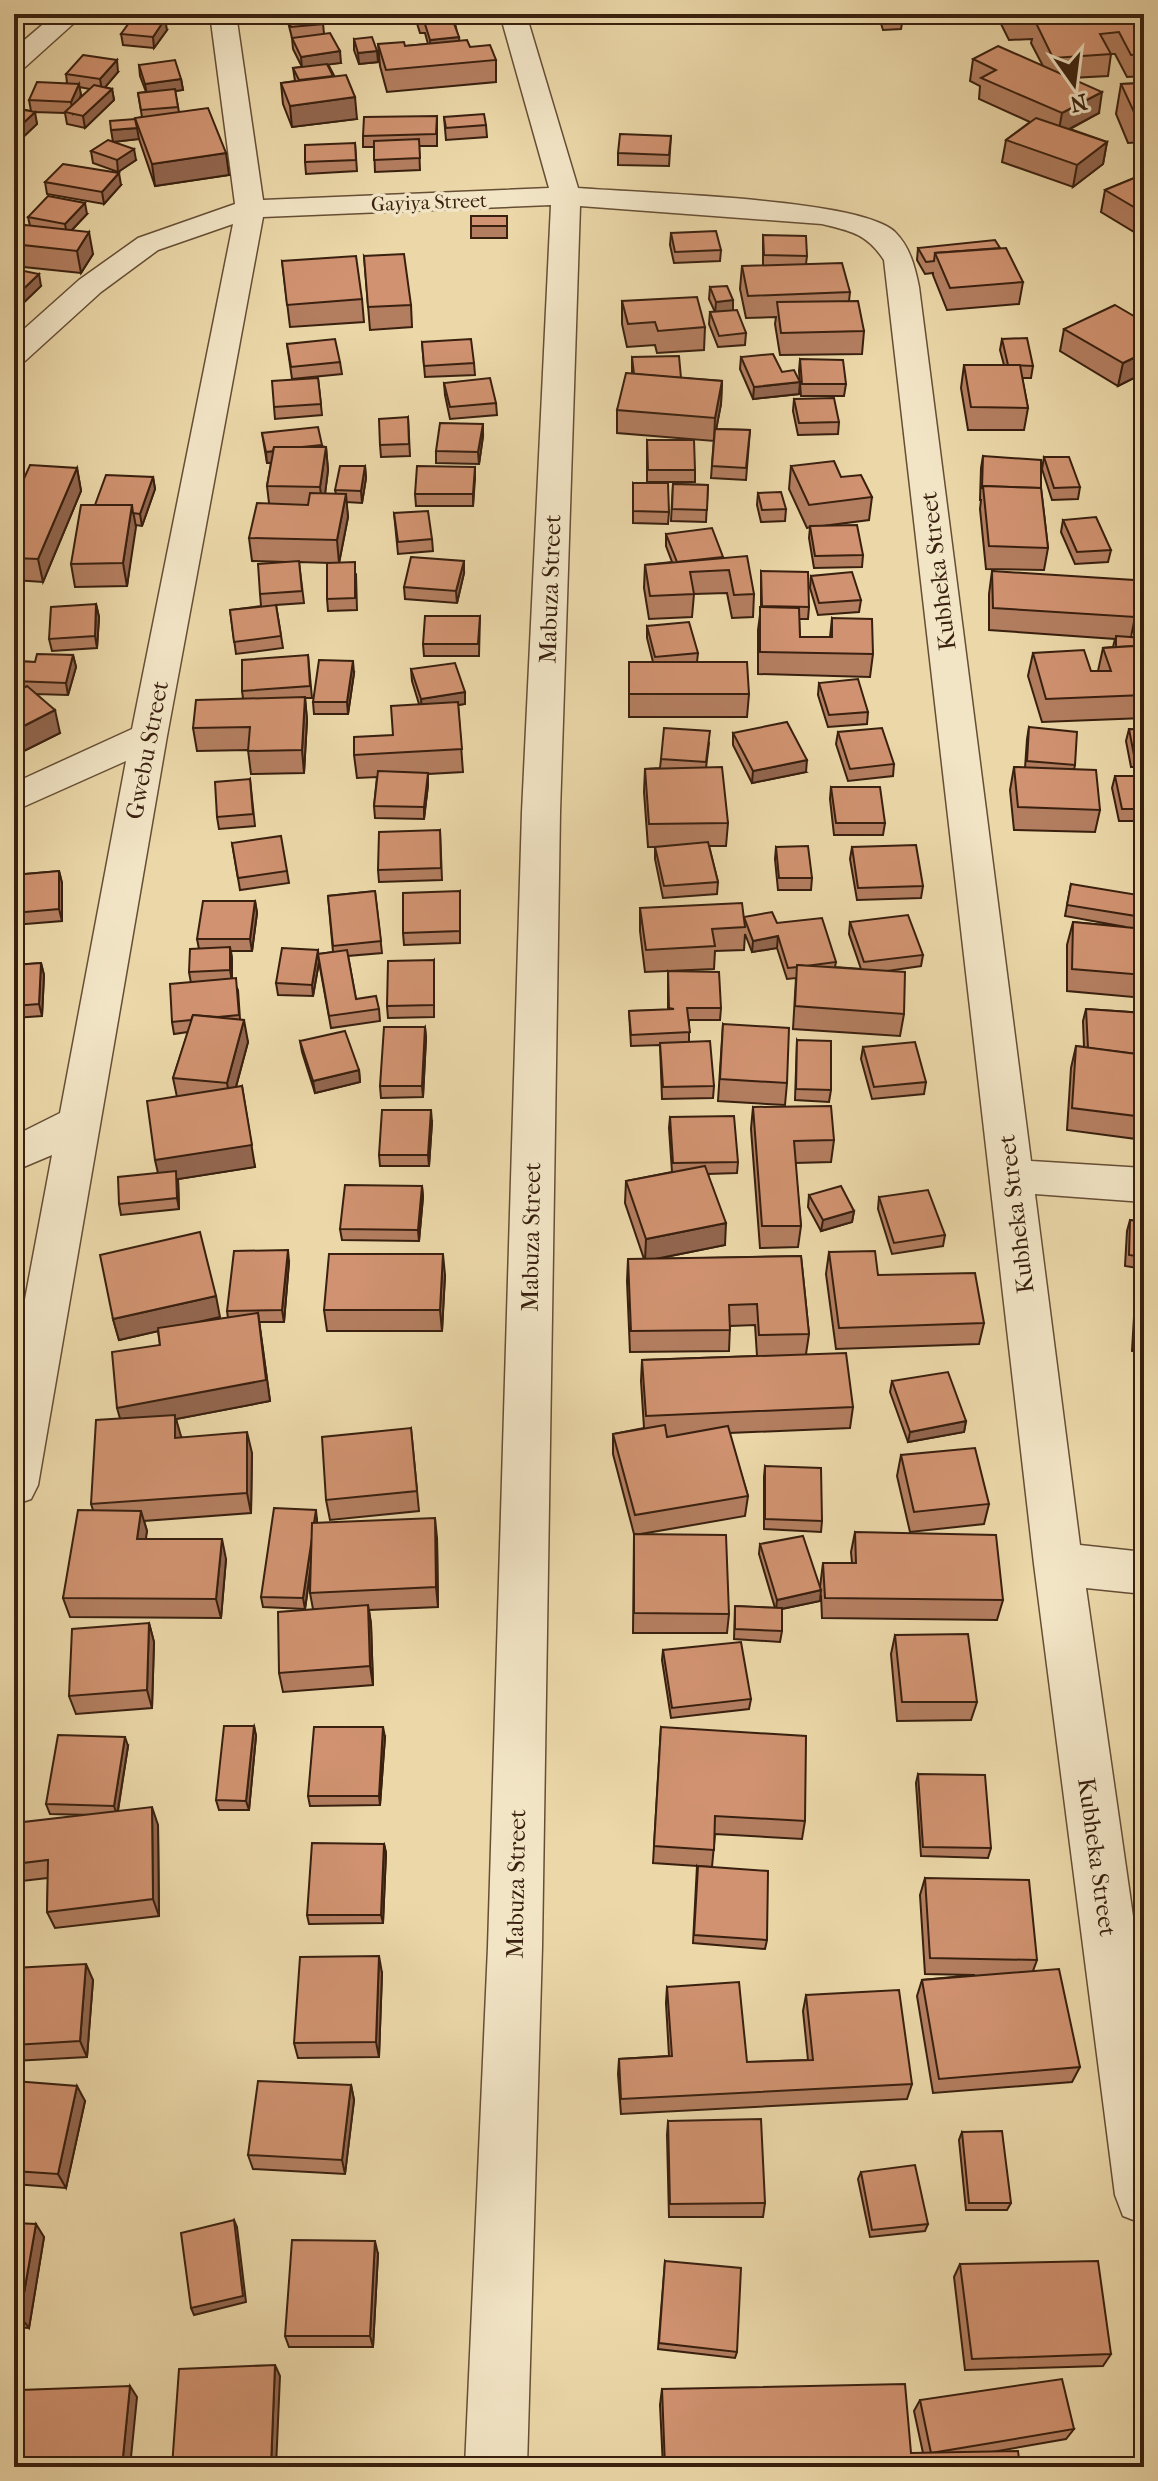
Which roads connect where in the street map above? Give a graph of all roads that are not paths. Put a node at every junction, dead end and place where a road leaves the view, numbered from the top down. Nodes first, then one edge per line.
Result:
1 (71, 14) edge
2 (223, 14) edge
3 (513, 14) edge
4 (14, 63) edge
5 (566, 196) junction
6 (250, 209) junction
7 (884, 237) joint
8 (14, 354) edge
9 (149, 736) junction
10 (14, 798) edge
11 (78, 1123) junction
12 (14, 1155) edge
13 (1011, 1176) junction
14 (1144, 1185) edge
15 (14, 1485) edge
16 (1058, 1564) junction
17 (1144, 1573) edge
18 (1135, 2079) edge
19 (1144, 2195) edge
20 (496, 2467) edge

1 - 4 street
2 - 6 street, Gwebu Street
3 - 5 street, Mabuza Street
5 - 6 street, Gayiya Street
5 - 7 street, Gayiya Street
5 - 20 street, Mabuza Street
6 - 8 street, Gayiya Street
6 - 9 street, Gwebu Street
7 - 13 street, Kubheka Street
9 - 10 street
9 - 11 street, Gwebu Street
11 - 12 street
11 - 15 street, Gwebu Street
13 - 14 street
13 - 16 street, Kubheka Street
16 - 17 street
16 - 18 street, Kubheka Street
18 - 19 street, Kubheka Street

